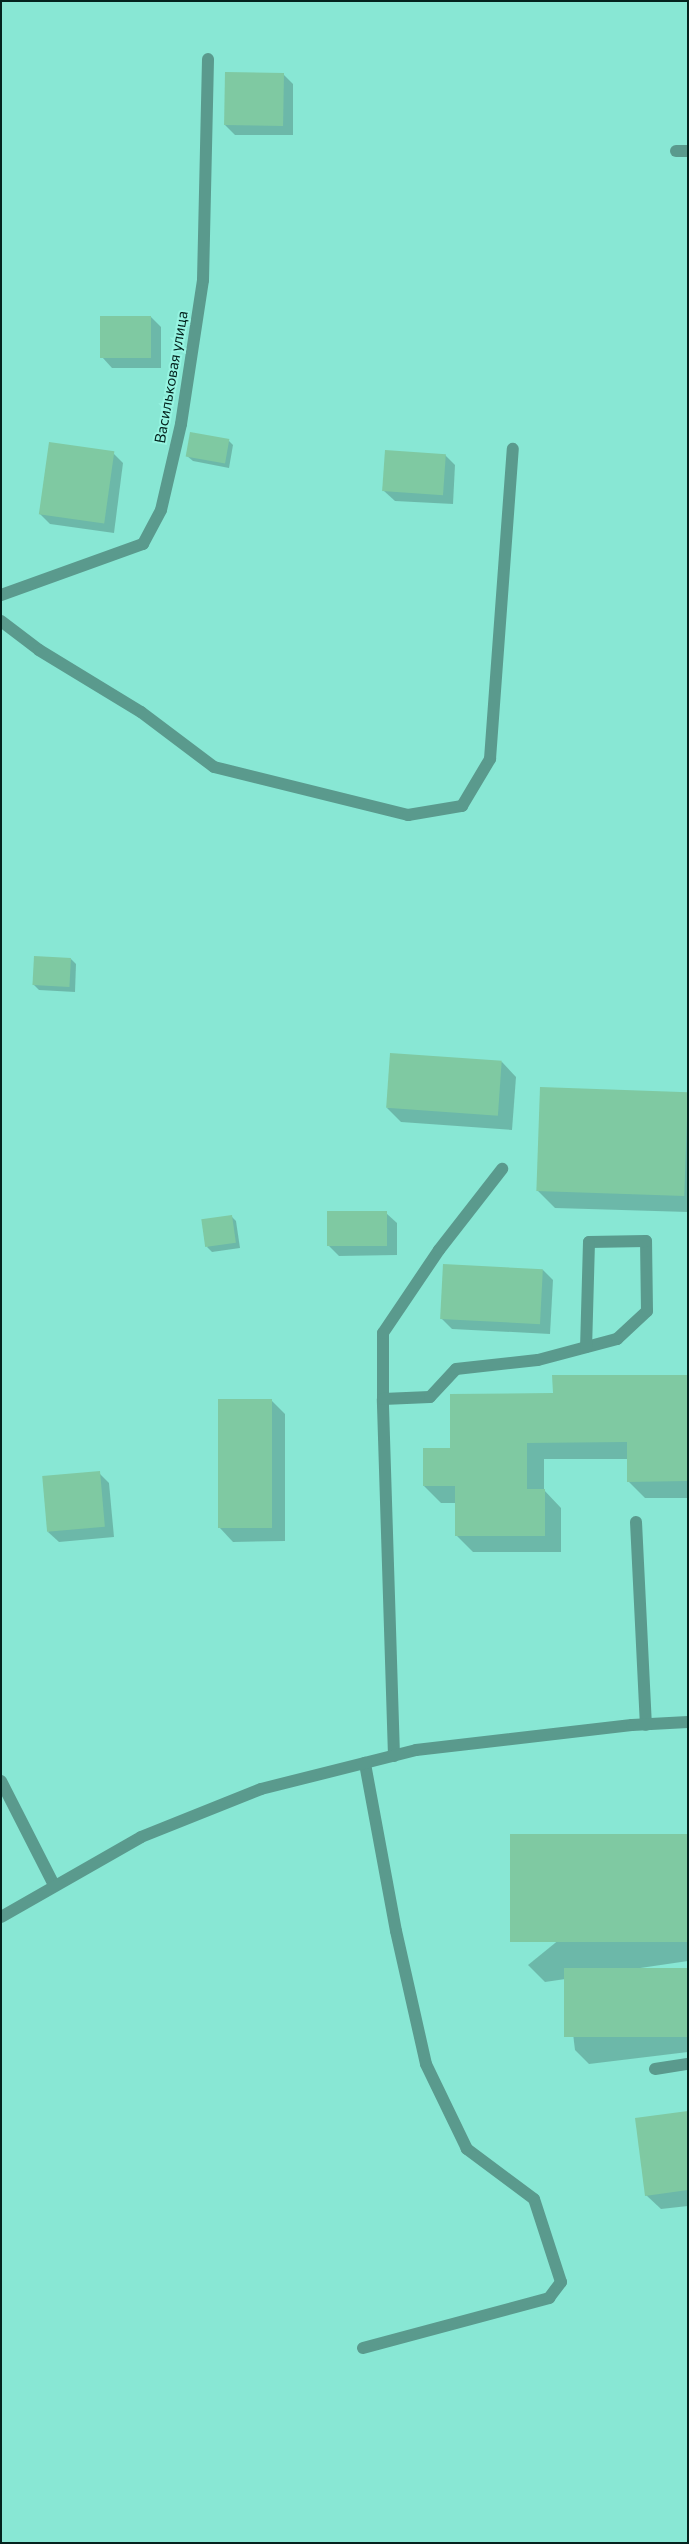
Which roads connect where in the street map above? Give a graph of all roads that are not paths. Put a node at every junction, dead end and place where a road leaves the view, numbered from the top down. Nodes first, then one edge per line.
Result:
1 (208, 59) dead end
2 (513, 448) dead end
3 (1, 595) edge
4 (1, 621) edge
5 (502, 1169) dead end
6 (586, 1347) junction
7 (383, 1399) junction
8 (636, 1522) dead end
9 (688, 1722) edge
10 (646, 1725) junction
11 (394, 1756) junction
12 (365, 1763) junction
13 (1, 1781) edge
14 (54, 1885) junction
15 (1, 1917) edge
16 (688, 2064) edge
17 (655, 2069) dead end
18 (363, 2348) dead end

1 - 3 street, Васильковая улица
2 - 4 street
5 - 7 street
6 - 6 street
6 - 7 street
7 - 11 street
8 - 10 street
9 - 10 street
10 - 11 street
11 - 12 street
12 - 14 street
12 - 18 street
13 - 14 street
14 - 15 street
16 - 17 street

